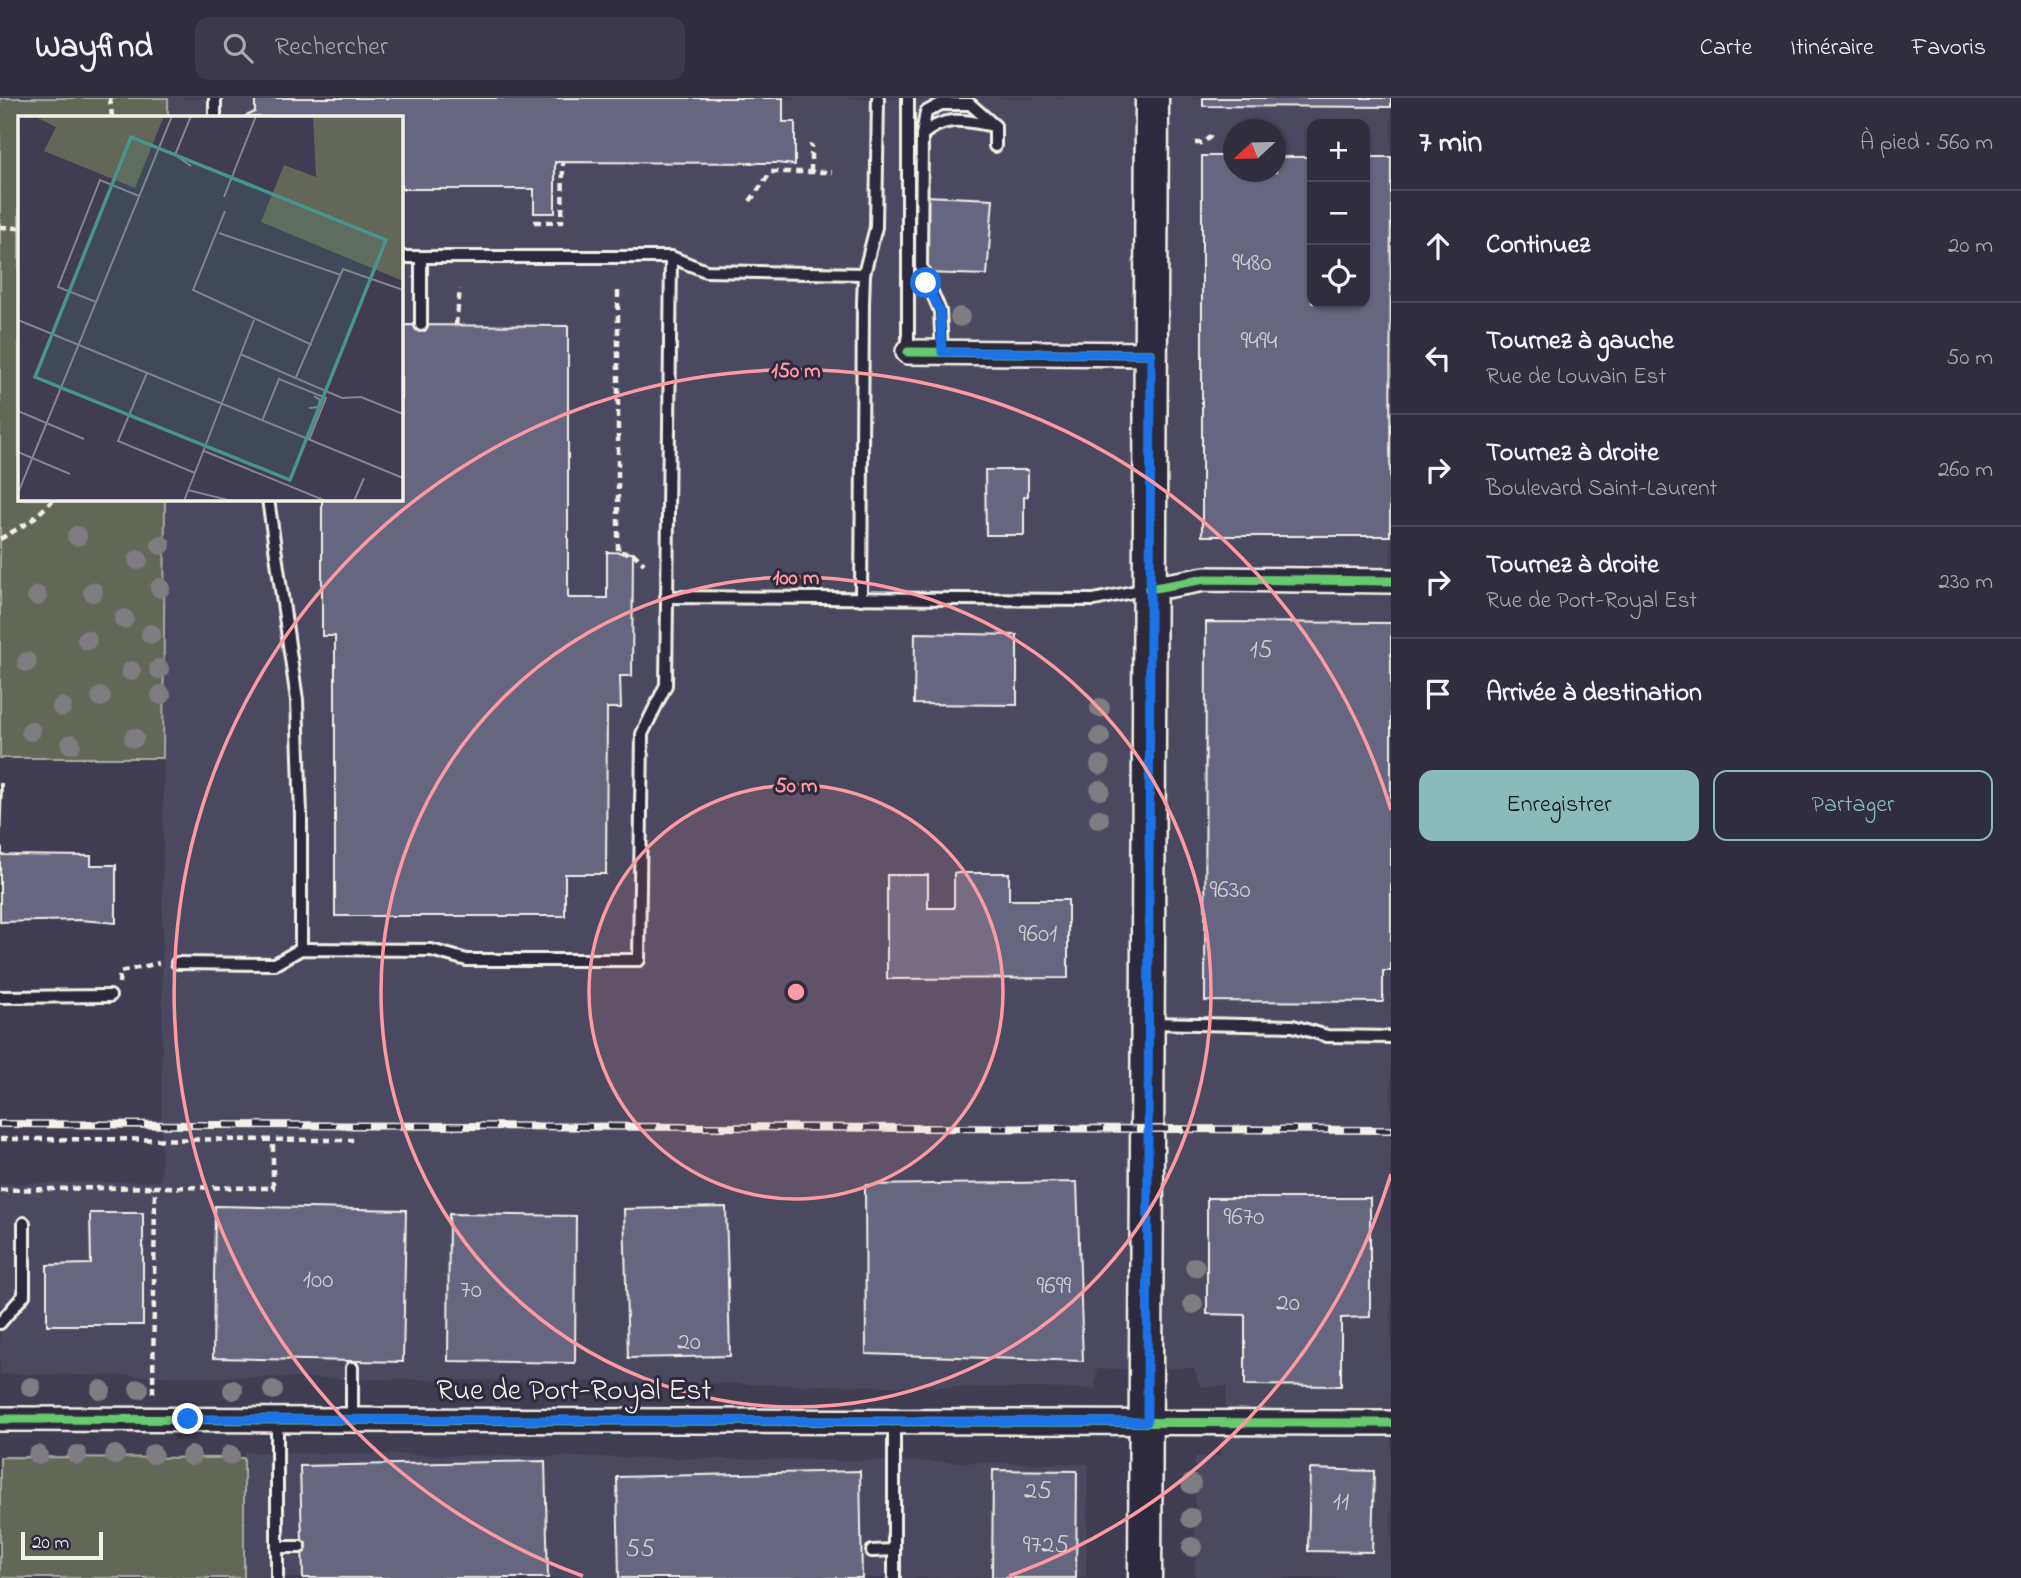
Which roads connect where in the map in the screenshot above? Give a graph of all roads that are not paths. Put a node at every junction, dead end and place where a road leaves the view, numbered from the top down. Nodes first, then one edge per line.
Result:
1 (215, 98) edge
2 (878, 98) edge
3 (908, 98) edge
4 (1152, 98) edge
5 (215, 116) edge
6 (995, 126) junction
7 (922, 135) junction
8 (995, 146) dead end
9 (402, 257) edge
10 (421, 257) junction
11 (671, 257) junction
12 (864, 274) junction
13 (421, 325) dead end
14 (908, 352) joint
15 (942, 352) junction
16 (1151, 354) junction
17 (268, 500) edge
18 (1391, 581) edge
19 (1149, 589) junction
20 (666, 597) junction
21 (861, 599) junction
22 (301, 949) junction
23 (177, 963) dead end
24 (110, 996) dead end
25 (0, 997) edge
26 (1147, 1023) junction
27 (1391, 1037) edge
28 (24, 1223) dead end
29 (0, 1323) edge
30 (352, 1368) dead end
31 (0, 1419) edge
32 (277, 1419) junction
33 (352, 1420) junction
34 (894, 1421) junction
35 (1147, 1422) junction
36 (1391, 1423) edge
37 (276, 1547) junction
38 (300, 1547) dead end
39 (894, 1550) junction
40 (872, 1551) dead end
41 (277, 1578) edge
42 (894, 1578) edge
43 (1145, 1578) edge

1 - 5 lane
2 - 12 lane
3 - 14 lane
4 - 16 main road
6 - 7 lane
6 - 7 lane
6 - 8 lane
7 - 15 lane
9 - 10 lane
10 - 11 lane
10 - 13 lane
11 - 12 lane
11 - 20 lane
12 - 21 lane
14 - 15 street
15 - 16 street
16 - 19 main road
17 - 22 lane
18 - 19 street
19 - 21 lane
19 - 26 main road
20 - 21 lane
20 - 22 lane
22 - 23 lane
24 - 25 lane
26 - 27 lane
26 - 35 main road
28 - 29 lane
30 - 33 lane
31 - 32 street, Rue de Port-Royal Est
32 - 33 street, Rue de Port-Royal Est
32 - 37 lane
33 - 34 street, Rue de Port-Royal Est
34 - 35 street, Rue de Port-Royal Est
34 - 39 lane
35 - 36 street, Rue de Port-Royal Est
35 - 43 main road
37 - 38 lane
37 - 41 lane
39 - 40 lane
39 - 42 lane

